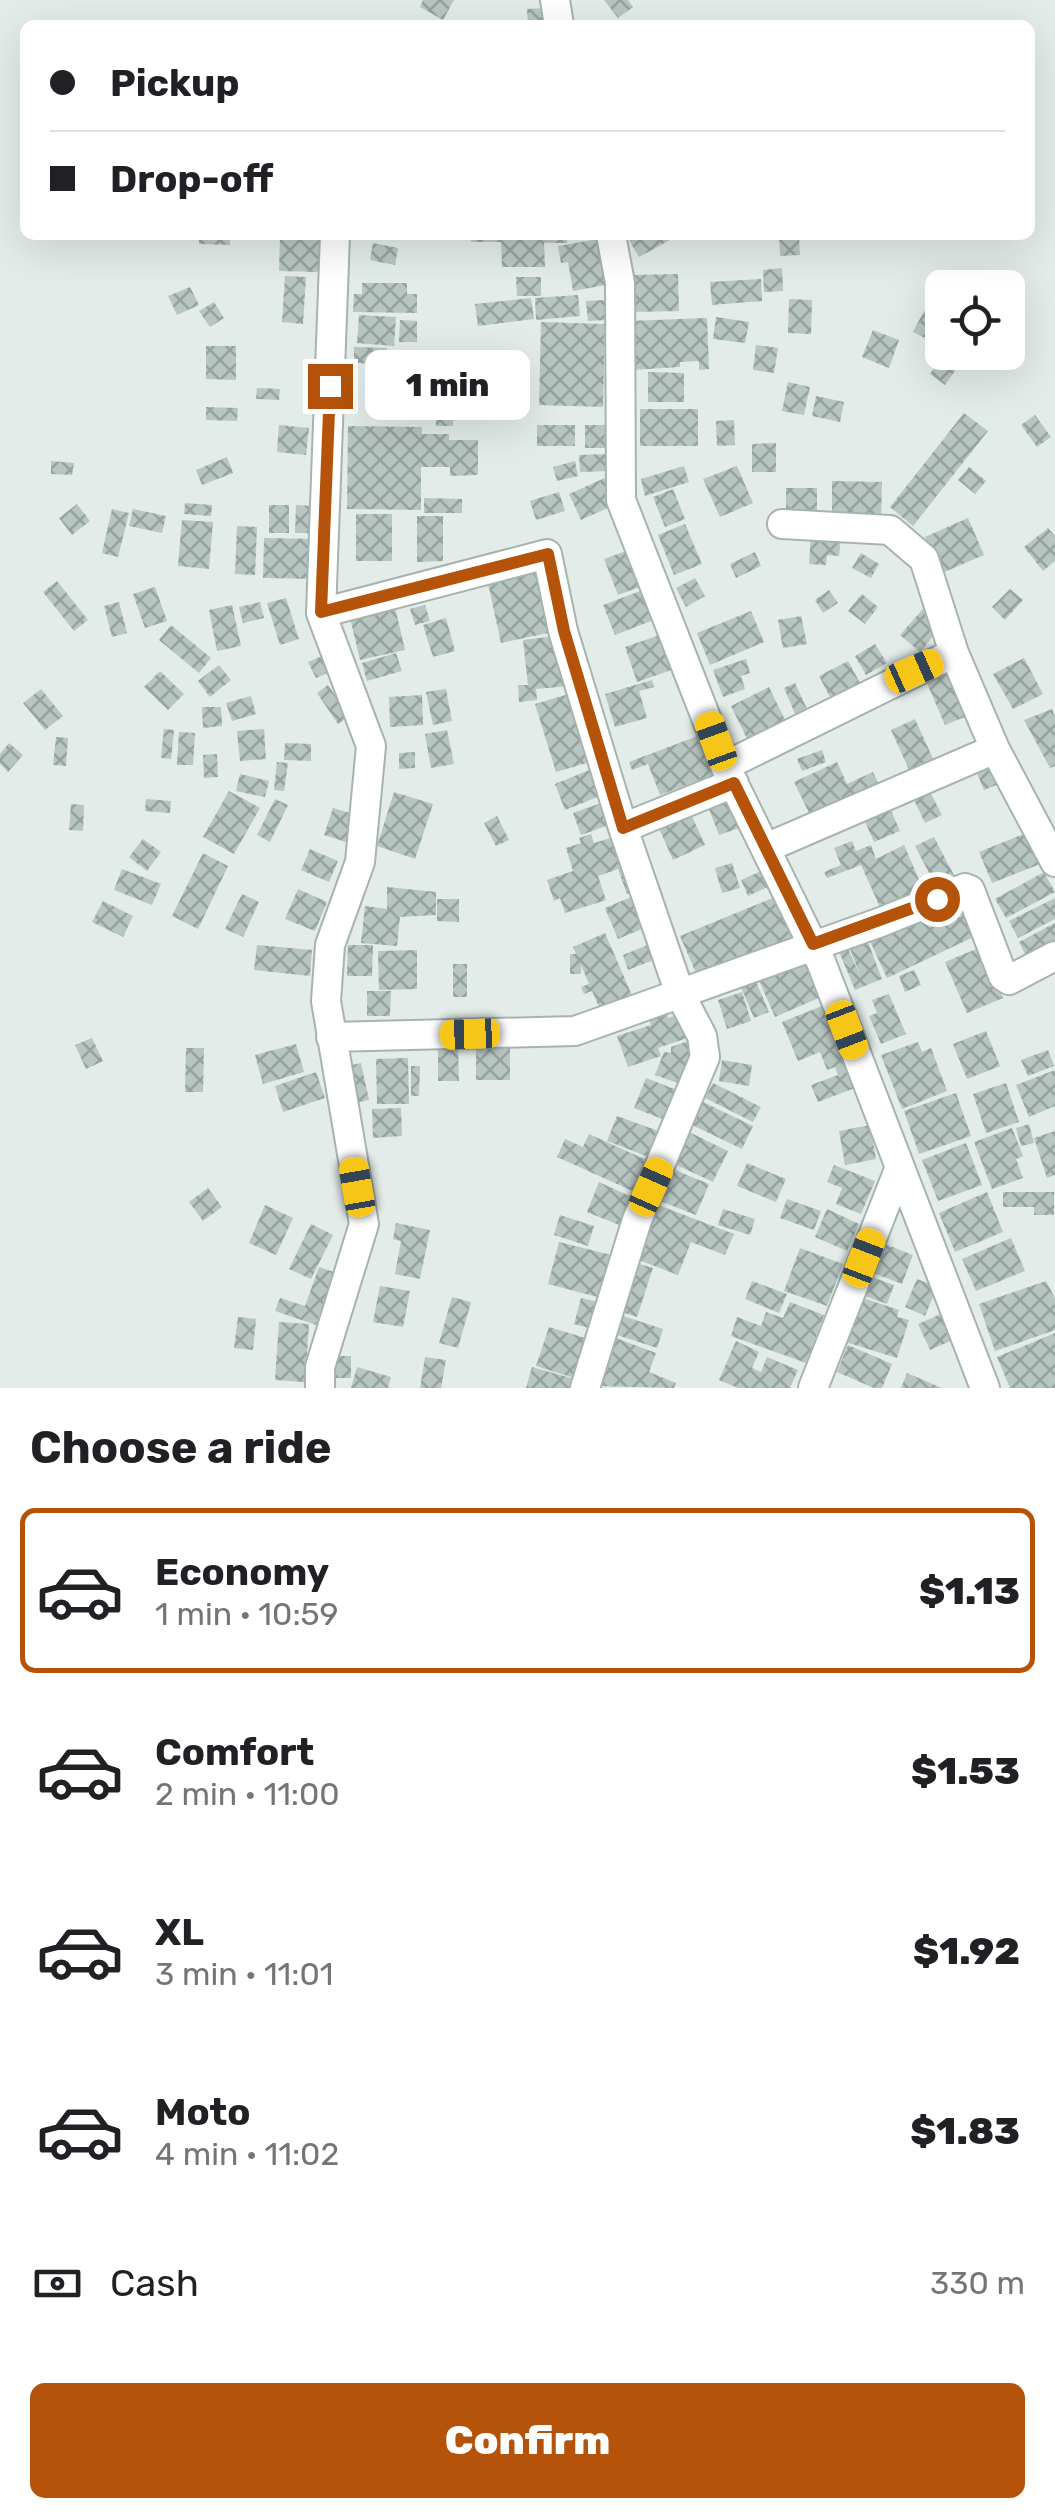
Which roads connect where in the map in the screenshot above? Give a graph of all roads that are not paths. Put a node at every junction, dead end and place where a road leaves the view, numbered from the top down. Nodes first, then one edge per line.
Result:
1 (335, 240) edge
2 (611, 240) edge
3 (782, 524) dead end
4 (321, 612) junction
5 (954, 653) junction
6 (995, 749) junction
7 (730, 775) junction
8 (623, 828) junction
9 (766, 848) junction
10 (1055, 862) edge
11 (813, 944) junction
12 (1055, 956) edge
13 (680, 994) junction
14 (332, 1037) junction
15 (900, 1167) junction
16 (320, 1388) edge
17 (585, 1388) edge
18 (813, 1388) edge
19 (985, 1388) edge

1 - 4 street
2 - 7 street
3 - 5 street
4 - 8 street
4 - 14 street
5 - 6 street
5 - 7 street
6 - 9 street
6 - 10 street
7 - 8 street
7 - 9 street
8 - 13 street
9 - 11 street
11 - 12 street
11 - 13 street
11 - 15 street
13 - 14 street
13 - 17 street
14 - 16 street
15 - 18 street
15 - 19 street

